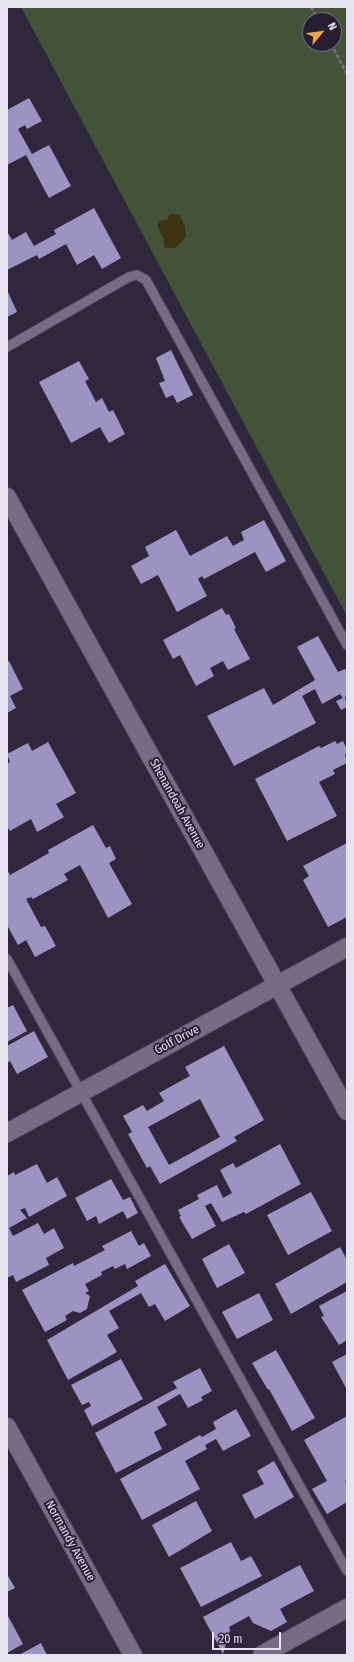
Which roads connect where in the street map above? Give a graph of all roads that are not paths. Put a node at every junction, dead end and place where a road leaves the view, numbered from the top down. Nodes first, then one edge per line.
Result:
1 (7, 347) edge
2 (7, 497) edge
3 (347, 644) edge
4 (347, 947) edge
5 (7, 959) edge
6 (277, 985) junction
7 (81, 1092) junction
8 (347, 1111) edge
9 (7, 1133) edge
10 (7, 1427) edge
11 (347, 1571) edge
12 (347, 1608) edge
13 (133, 1655) edge
14 (262, 1655) edge

1 - 3 lane
2 - 6 street, Shenandoah Avenue
4 - 6 street, Golf Drive
5 - 7 lane
6 - 7 street, Golf Drive
6 - 8 street, Shenandoah Avenue
7 - 9 street, Golf Drive
7 - 11 lane
10 - 13 street, Normandy Avenue
12 - 14 street

